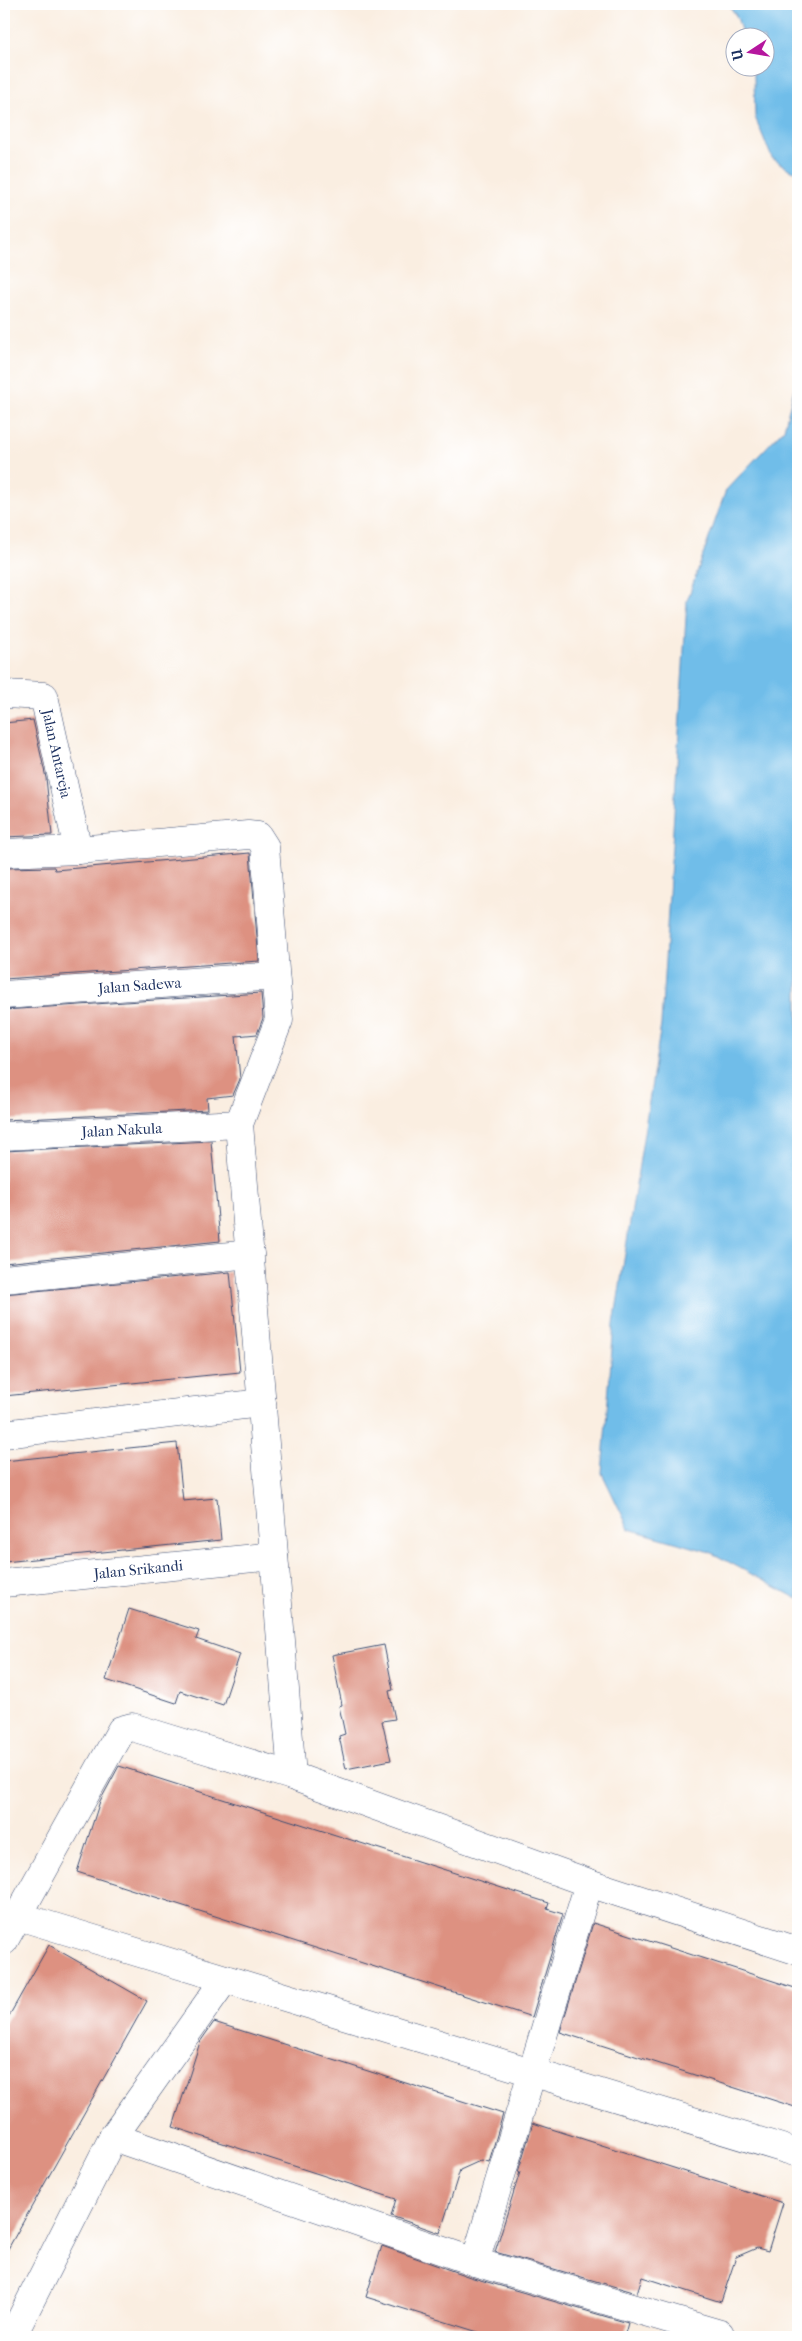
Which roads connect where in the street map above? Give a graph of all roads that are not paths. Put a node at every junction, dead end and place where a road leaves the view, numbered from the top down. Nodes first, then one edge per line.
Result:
1 (4, 694) edge
2 (78, 850) junction
3 (4, 853) edge
4 (275, 976) junction
5 (4, 995) edge
6 (239, 1124) junction
7 (4, 1136) edge
8 (250, 1254) junction
9 (4, 1279) edge
10 (262, 1403) junction
11 (4, 1434) edge
12 (274, 1556) junction
13 (4, 1584) edge
14 (292, 1776) junction
15 (589, 1883) junction
16 (18, 1916) junction
17 (4, 1941) edge
18 (798, 1951) edge
19 (225, 1978) junction
20 (532, 2072) junction
21 (113, 2137) junction
22 (798, 2153) edge
23 (475, 2262) junction
24 (720, 2334) dead end
25 (12, 2337) edge

1 - 2 street, Jalan Antareja
2 - 3 street
2 - 4 street
4 - 5 street, Jalan Sadewa
4 - 6 street
6 - 7 street, Jalan Nakula
6 - 8 street
8 - 9 street
8 - 10 street
10 - 11 street
10 - 12 street
12 - 13 street, Jalan Srikandi
12 - 14 street
14 - 15 street
14 - 16 street
15 - 18 street
15 - 20 street
16 - 17 street
16 - 19 street
19 - 20 street
19 - 21 street
20 - 22 street
20 - 23 street
21 - 23 street
21 - 25 street
23 - 24 street

